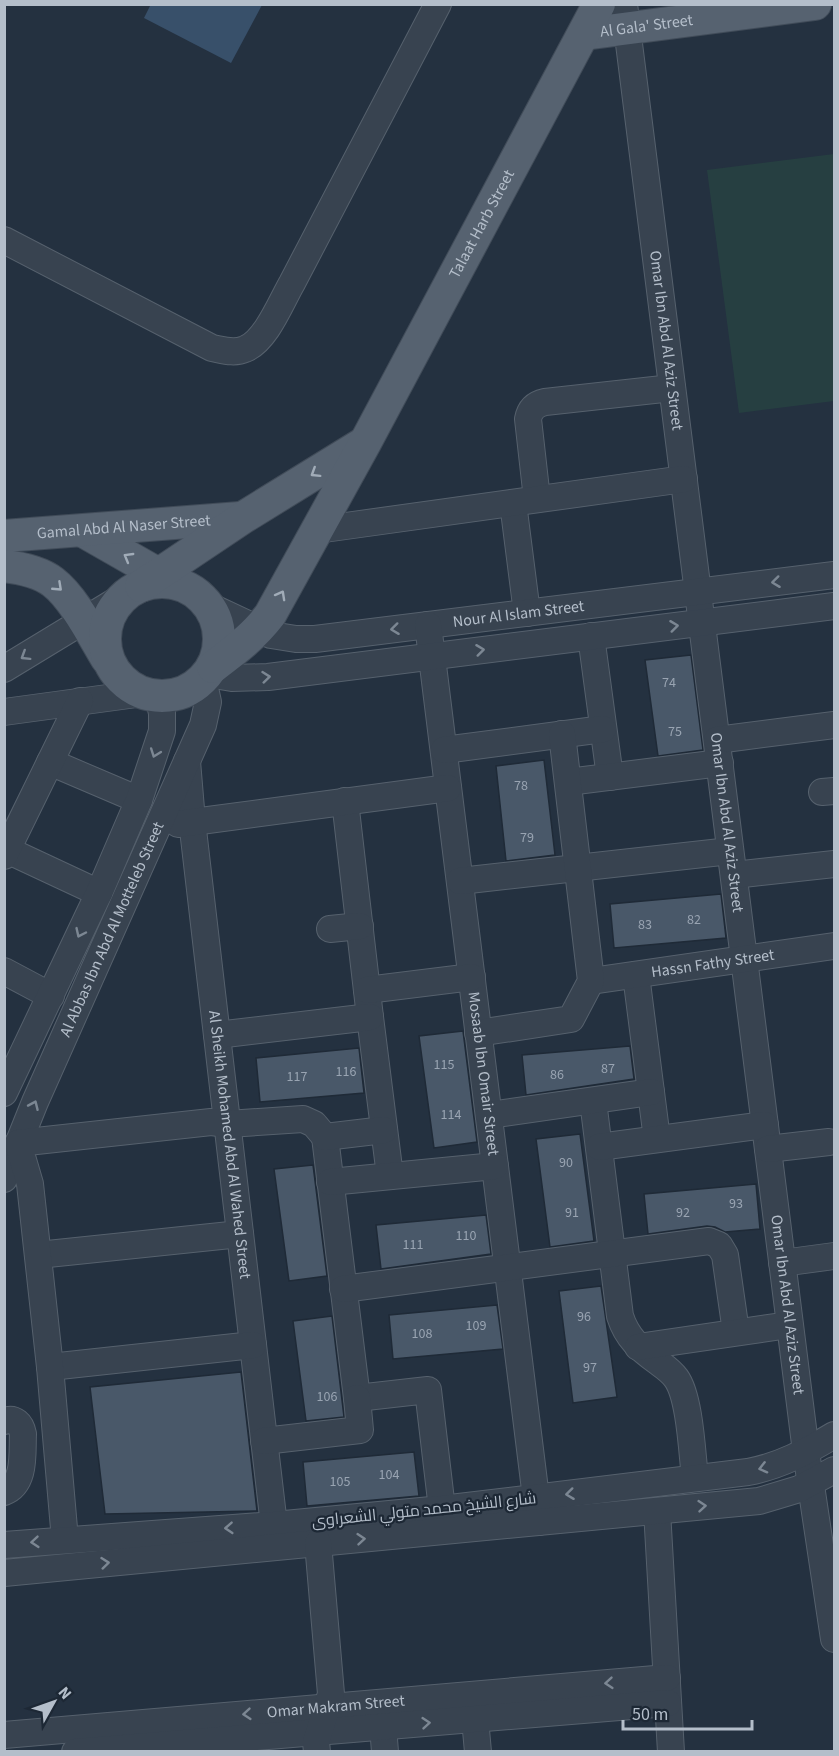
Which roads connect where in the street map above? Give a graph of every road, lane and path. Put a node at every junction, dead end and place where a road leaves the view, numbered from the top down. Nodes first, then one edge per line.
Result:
1 (438, 4) edge
2 (599, 4) edge
3 (815, 4) edge
4 (625, 17) edge
5 (584, 34) junction
6 (4, 240) edge
7 (672, 388) junction
8 (365, 443) junction
9 (684, 479) junction
10 (525, 501) junction
11 (244, 517) junction
12 (317, 530) junction
13 (83, 531) junction
14 (4, 536) edge
15 (4, 566) edge
16 (834, 575) edge
17 (150, 585) junction
18 (698, 591) junction
19 (207, 605) junction
20 (834, 606) edge
21 (527, 613) junction
22 (83, 621) junction
23 (702, 622) junction
24 (428, 625) junction
25 (259, 630) junction
26 (591, 636) junction
27 (432, 657) junction
28 (4, 669) edge
29 (114, 669) junction
30 (208, 673) junction
31 (151, 695) junction
32 (80, 701) junction
33 (4, 712) edge
34 (834, 726) edge
35 (603, 729) junction
36 (562, 734) junction
37 (444, 750) junction
38 (718, 751) junction
39 (187, 761) junction
40 (50, 762) junction
41 (610, 777) junction
42 (568, 782) junction
43 (448, 788) junction
44 (345, 801) junction
45 (135, 811) junction
46 (192, 821) junction
47 (157, 828) junction
48 (6, 853) edge
49 (732, 863) junction
50 (834, 864) edge
51 (578, 868) junction
52 (459, 881) junction
53 (99, 893) junction
54 (360, 926) junction
55 (330, 929) dead end
56 (834, 946) edge
57 (744, 959) junction
58 (4, 971) edge
59 (636, 975) junction
60 (472, 978) junction
61 (591, 981) junction
62 (367, 990) junction
63 (51, 996) junction
64 (370, 1017) junction
65 (478, 1033) junction
66 (217, 1035) junction
67 (5, 1089) edge
68 (651, 1092) junction
69 (593, 1101) junction
70 (489, 1115) junction
71 (228, 1124) junction
72 (384, 1130) junction
73 (325, 1137) junction
74 (766, 1137) junction
75 (657, 1139) junction
76 (829, 1142) dead end
77 (18, 1143) junction
78 (599, 1147) junction
79 (495, 1166) junction
80 (390, 1176) junction
81 (4, 1179) edge
82 (330, 1182) junction
83 (240, 1234) junction
84 (612, 1254) junction
85 (38, 1255) junction
86 (834, 1256) edge
87 (782, 1263) junction
88 (507, 1268) junction
89 (343, 1289) junction
90 (789, 1324) junction
91 (736, 1332) junction
92 (253, 1345) junction
93 (638, 1347) junction
94 (50, 1367) junction
95 (357, 1398) junction
96 (4, 1421) edge
97 (834, 1435) edge
98 (264, 1441) junction
99 (806, 1452) junction
100 (834, 1470) edge
101 (695, 1478) junction
102 (811, 1484) junction
103 (4, 1492) edge
104 (442, 1509) junction
105 (537, 1510) junction
106 (657, 1511) junction
107 (274, 1525) junction
108 (65, 1540) junction
109 (318, 1543) junction
110 (4, 1545) edge
111 (4, 1573) edge
112 (834, 1639) edge
113 (667, 1678) junction
114 (668, 1703) junction
115 (327, 1707) junction
116 (475, 1719) junction
117 (383, 1726) junction
118 (4, 1735) edge
119 (318, 1741) edge
120 (75, 1752) edge
121 (385, 1752) edge
122 (478, 1752) edge
123 (671, 1752) edge

1 - 6 street
2 - 5 main road, Talaat Harb Street
3 - 4 main road, Al Gala' Street
4 - 5 main road, Al Gala' Street
4 - 7 street, Omar Ibn Abd Al Aziz Street
5 - 8 main road, Talaat Harb Street
7 - 9 street, Omar Ibn Abd Al Aziz Street
7 - 10 street
8 -> 11 main road
8 - 12 main road, Talaat Harb Street
9 - 10 street
9 - 18 street, Omar Ibn Abd Al Aziz Street
10 - 12 street
10 - 21 street
11 - 13 main road, Gamal Abd Al Naser Street
11 - 17 main road
25 -> 12 main road, Talaat Harb Street
13 - 14 main road, Gamal Abd Al Naser Street
17 -> 13 main road
15 -> 22 main road
16 -> 18 street, Nour Al Islam Street
17 - 19 main road
17 - 22 street
17 - 29 main road
18 - 21 street, Nour Al Islam Street
18 - 23 street, Omar Ibn Abd Al Aziz Street
19 - 25 street, Nour Al Islam Street
19 - 30 main road
20 - 23 street, Nour Al Islam Street
21 - 24 street, Nour Al Islam Street
22 -> 28 street
22 - 29 main road
26 -> 23 street, Nour Al Islam Street
23 - 38 street, Omar Ibn Abd Al Aziz Street
24 -> 25 street, Nour Al Islam Street
24 - 27 street, Mosaab Ibn Omair Street
25 - 30 main road, Talaat Harb Street
27 -> 26 street, Nour Al Islam Street
26 - 35 street
30 -> 27 street, Nour Al Islam Street
27 - 37 street, Mosaab Ibn Omair Street
29 - 31 main road
30 - 31 main road
30 - 39 street, Al Abbas Ibn Abd Al Motteleb Street
31 - 32 street
31 -> 45 street, Al Abbas Ibn Abd Al Motteleb Street
32 - 33 street
32 - 40 street
34 - 38 street
35 - 36 street
35 - 41 street
36 - 37 street
36 - 42 street
37 - 43 street, Mosaab Ibn Omair Street
38 - 41 street
38 - 49 street, Omar Ibn Abd Al Aziz Street
39 - 46 street, Al Sheikh Mohamed Abd Al Wahed Street
39 - 47 street, Al Abbas Ibn Abd Al Motteleb Street
40 - 45 street
40 - 48 street
41 - 42 street
42 - 51 street
43 - 44 street
43 - 52 street, Mosaab Ibn Omair Street
44 - 46 street
44 - 54 street
45 - 47 street
45 - 53 street, Al Abbas Ibn Abd Al Motteleb Street
46 - 47 street
46 - 66 street, Al Sheikh Mohamed Abd Al Wahed Street
77 -> 47 street, Al Abbas Ibn Abd Al Motteleb Street
48 - 53 street
49 - 50 street
49 - 51 street
49 - 57 street, Omar Ibn Abd Al Aziz Street
51 - 52 street
51 - 61 street
52 - 60 street, Mosaab Ibn Omair Street
53 -> 63 street, Al Abbas Ibn Abd Al Motteleb Street
54 - 55 street
54 - 62 street
56 - 57 street, Hassn Fathy Street
57 - 59 street, Hassn Fathy Street
57 - 74 street, Omar Ibn Abd Al Aziz Street
58 - 63 street
59 - 61 street, Hassn Fathy Street
59 - 68 street
60 - 62 street
60 - 65 street, Mosaab Ibn Omair Street
61 - 65 street
62 - 64 street
63 - 67 street, Al Abbas Ibn Abd Al Motteleb Street
64 - 66 street
64 - 72 street
65 - 70 street, Mosaab Ibn Omair Street
66 - 71 street, Al Sheikh Mohamed Abd Al Wahed Street
68 - 69 street
68 - 75 street
69 - 70 street
69 - 78 street
70 - 79 street, Mosaab Ibn Omair Street
71 - 73 street
71 - 77 street
71 - 83 street, Al Sheikh Mohamed Abd Al Wahed Street
72 - 73 street
72 - 80 street
73 - 82 street
74 - 75 street
74 - 76 street
74 - 87 street, Omar Ibn Abd Al Aziz Street
75 - 78 street
77 - 81 street, Al Abbas Ibn Abd Al Motteleb Street
77 - 85 street
78 - 84 street
79 - 80 street
79 - 88 street, Mosaab Ibn Omair Street
80 - 82 street
82 - 89 street
83 - 85 street
83 - 92 street, Al Sheikh Mohamed Abd Al Wahed Street
84 - 88 street
84 - 91 street
84 - 93 street
85 - 94 street
86 - 87 street
87 - 90 street, Omar Ibn Abd Al Aziz Street
88 - 89 street
88 - 105 street, Mosaab Ibn Omair Street
89 - 95 street
90 - 91 street
90 - 99 street, Omar Ibn Abd Al Aziz Street
91 - 93 street
92 - 94 street
92 - 98 street, Al Sheikh Mohamed Abd Al Wahed Street
93 - 101 street
94 - 108 street
95 - 98 street
95 - 104 street
96 - 103 street
97 - 99 street, شارع الشيخ محمد متولي الشعراوى
98 - 107 street, Al Sheikh Mohamed Abd Al Wahed Street
99 -> 101 street, شارع الشيخ محمد متولي الشعراوى
99 - 102 street, Omar Ibn Abd Al Aziz Street
100 - 102 street, شارع الشيخ محمد متولي الشعراوى
101 -> 105 street, شارع الشيخ محمد متولي الشعراوى
106 -> 102 street, شارع الشيخ محمد متولي الشعراوى
102 - 112 street, Omar Ibn Abd Al Aziz Street
104 - 105 street, شارع الشيخ محمد متولي الشعراوى
104 - 107 street, شارع الشيخ محمد متولي الشعراوى
105 - 106 street, شارع الشيخ محمد متولي الشعراوى
109 -> 105 street, شارع الشيخ محمد متولي الشعراوى
106 - 113 street
107 -> 108 street, شارع الشيخ محمد متولي الشعراوى
108 -> 110 street, شارع الشيخ محمد متولي الشعراوى
111 -> 109 street, شارع الشيخ محمد متولي الشعراوى
109 - 115 street
113 - 114 street
113 -> 115 street, Omar Makram Street
114 - 116 street, Omar Makram Street
114 - 123 street
115 -> 118 street, Omar Makram Street
115 - 119 street
117 -> 116 street, Omar Makram Street
116 - 122 street
117 - 119 street, Omar Makram Street
117 - 121 street
119 - 120 street, Omar Makram Street

